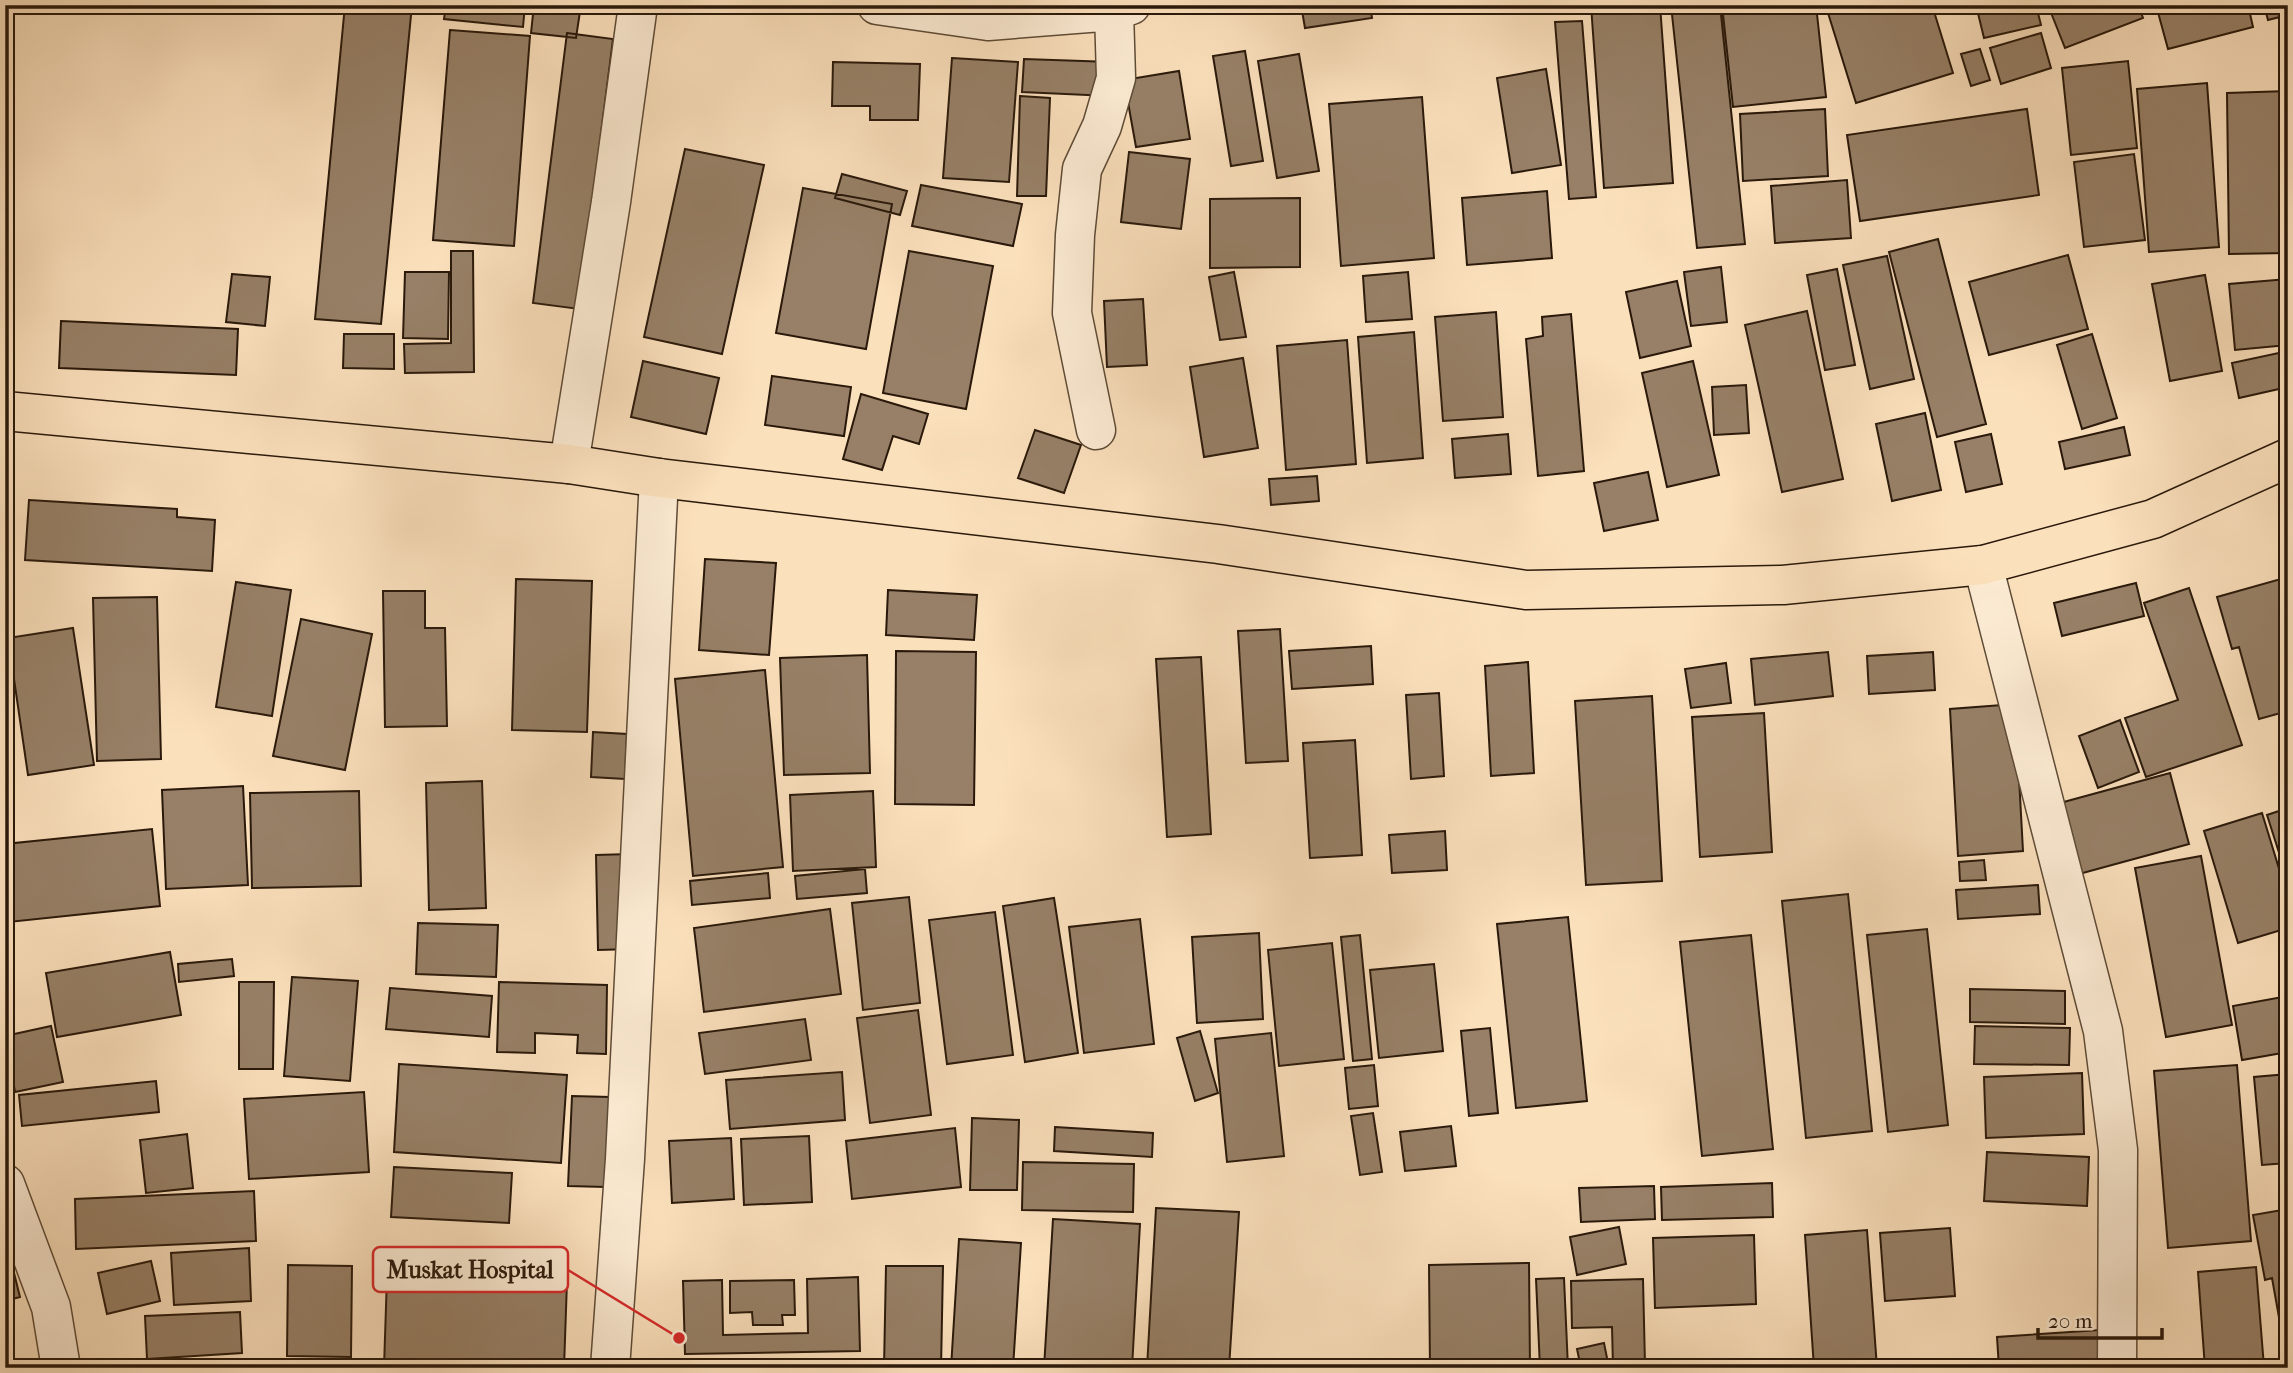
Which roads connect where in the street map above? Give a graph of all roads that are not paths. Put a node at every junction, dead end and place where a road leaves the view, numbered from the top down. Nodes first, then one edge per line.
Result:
1 (638, 5) edge
2 (877, 5) edge
3 (1123, 8) edge
4 (5, 411) edge
5 (1096, 430) dead end
6 (2288, 458) edge
7 (569, 464) junction
8 (659, 478) junction
9 (1983, 565) junction
10 (5, 1184) edge
11 (61, 1368) edge
12 (610, 1368) edge
13 (2117, 1368) edge

1 - 7 street
2 - 3 street
3 - 5 street
4 - 7 main road
6 - 9 main road
7 - 8 main road
8 - 9 main road
8 - 12 street
9 - 13 street
10 - 11 street

